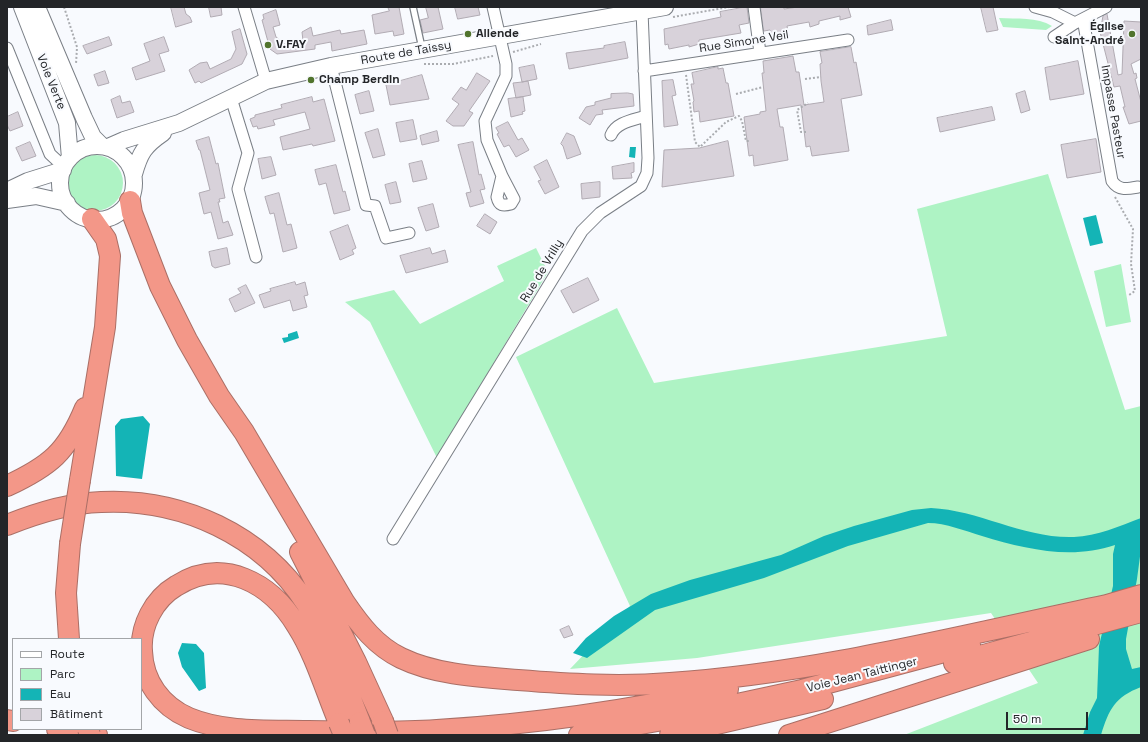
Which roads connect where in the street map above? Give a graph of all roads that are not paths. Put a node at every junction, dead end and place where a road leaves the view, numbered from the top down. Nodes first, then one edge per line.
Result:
1 (22, 7) edge
2 (37, 7) edge
3 (244, 7) edge
4 (413, 7) edge
5 (494, 7) edge
6 (754, 7) edge
7 (1035, 7) edge
8 (1106, 7) edge
9 (642, 11) junction
10 (668, 12) edge
11 (1079, 21) junction
12 (500, 36) junction
13 (1054, 37) dead end
14 (848, 40) dead end
15 (7, 48) edge
16 (760, 53) junction
17 (420, 57) junction
18 (331, 66) junction
19 (644, 70) junction
20 (266, 81) junction
21 (231, 98) junction
22 (646, 116) junction
23 (179, 123) junction
24 (611, 135) dead end
25 (105, 147) junction
26 (65, 165) junction
27 (134, 174) junction
28 (502, 176) dead end
29 (1138, 187) dead end
30 (7, 191) edge
31 (7, 200) edge
32 (130, 201) junction
33 (66, 203) junction
34 (92, 219) junction
35 (409, 233) dead end
36 (256, 257) dead end
37 (98, 374) junction
38 (219, 396) junction
39 (7, 486) edge
40 (7, 525) edge
41 (393, 539) dead end
42 (1136, 611) edge
43 (1104, 620) junction
44 (69, 638) edge
45 (862, 656) junction
46 (886, 705) junction
47 (374, 728) edge
48 (342, 729) edge
49 (64, 730) edge
50 (96, 735) edge
51 (579, 735) edge
52 (670, 735) edge
53 (789, 735) edge
54 (813, 735) edge

1 - 26 street, Voie Verte
2 - 25 street, Voie Verte
3 - 20 street
4 - 17 lane
5 - 12 street
6 - 16 street
7 - 11 street
8 - 11 street
9 - 10 street, Route de Taissy
9 - 12 street, Route de Taissy
9 - 19 street, Rue de Vrilly
11 - 13 street
11 - 29 street, Impasse Pasteur
12 - 17 street, Route de Taissy
12 - 28 street
14 - 16 street, Rue Simone Veil
15 - 26 street
16 - 19 street, Rue Simone Veil
17 - 18 street, Route de Taissy
18 - 20 street, Route de Taissy
18 - 35 street
19 - 22 street, Rue de Vrilly
20 - 21 street, Route de Taissy
21 - 23 street, Route de Taissy
21 - 36 street
22 - 24 street
22 - 41 street, Rue de Vrilly
23 - 25 street, Route de Taissy
23 - 27 street, Route de Taissy
25 - 26 street
25 - 27 street
26 - 30 street
26 - 33 street
27 - 32 street
31 - 33 street
32 - 34 street
32 - 38 highway
33 - 34 street
34 - 37 highway
37 - 39 highway
37 - 44 highway, bridge
38 - 45 highway
38 - 47 highway
40 - 47 highway
42 - 43 highway, Voie Jean Taittinger
42 - 43 highway
43 - 45 highway
43 - 46 highway
43 - 51 highway, Voie Jean Taittinger
43 - 52 highway, Voie Jean Taittinger
45 - 48 highway
46 - 53 highway
46 - 54 highway
49 - 50 highway

